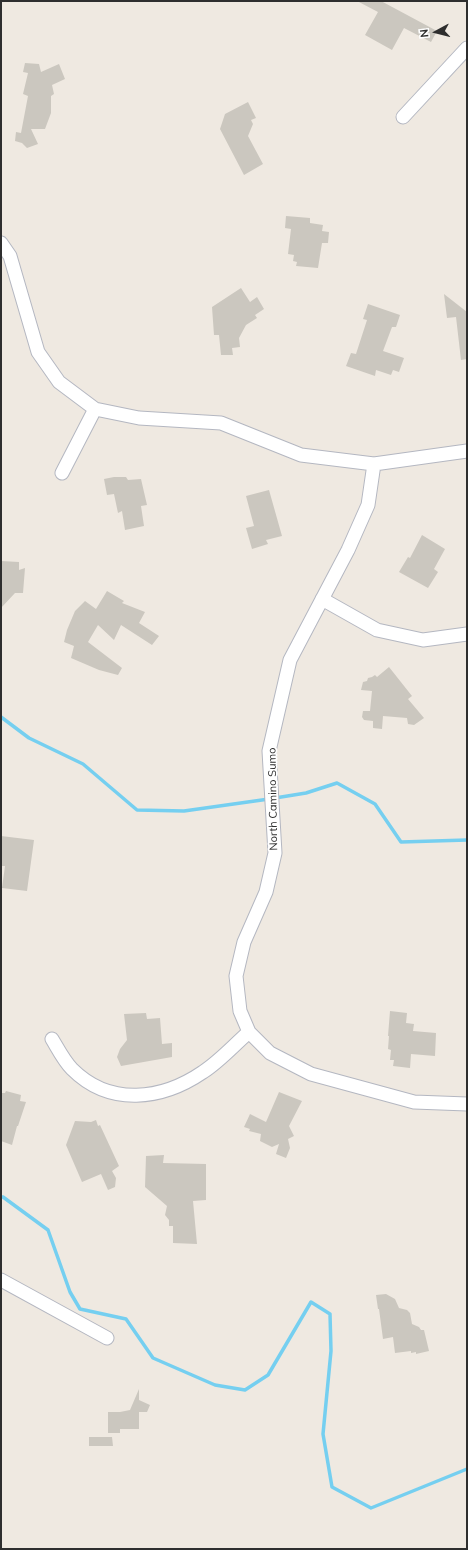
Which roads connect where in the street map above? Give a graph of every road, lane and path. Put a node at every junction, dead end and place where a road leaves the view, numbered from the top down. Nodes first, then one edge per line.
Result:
1 (467, 48) edge
2 (403, 117) dead end
3 (1, 243) edge
4 (95, 409) junction
5 (467, 451) edge
6 (374, 464) junction
7 (62, 474) dead end
8 (322, 599) junction
9 (467, 634) edge
10 (249, 1032) junction
11 (52, 1039) dead end
12 (467, 1104) edge
13 (1, 1280) edge
14 (107, 1338) dead end

1 - 2 street
3 - 4 street
4 - 6 street
4 - 7 street
5 - 6 street
6 - 8 street, North Camino Sumo
8 - 9 street
8 - 10 street, North Camino Sumo
10 - 11 street
10 - 12 street, North Camino Sumo
13 - 14 street

